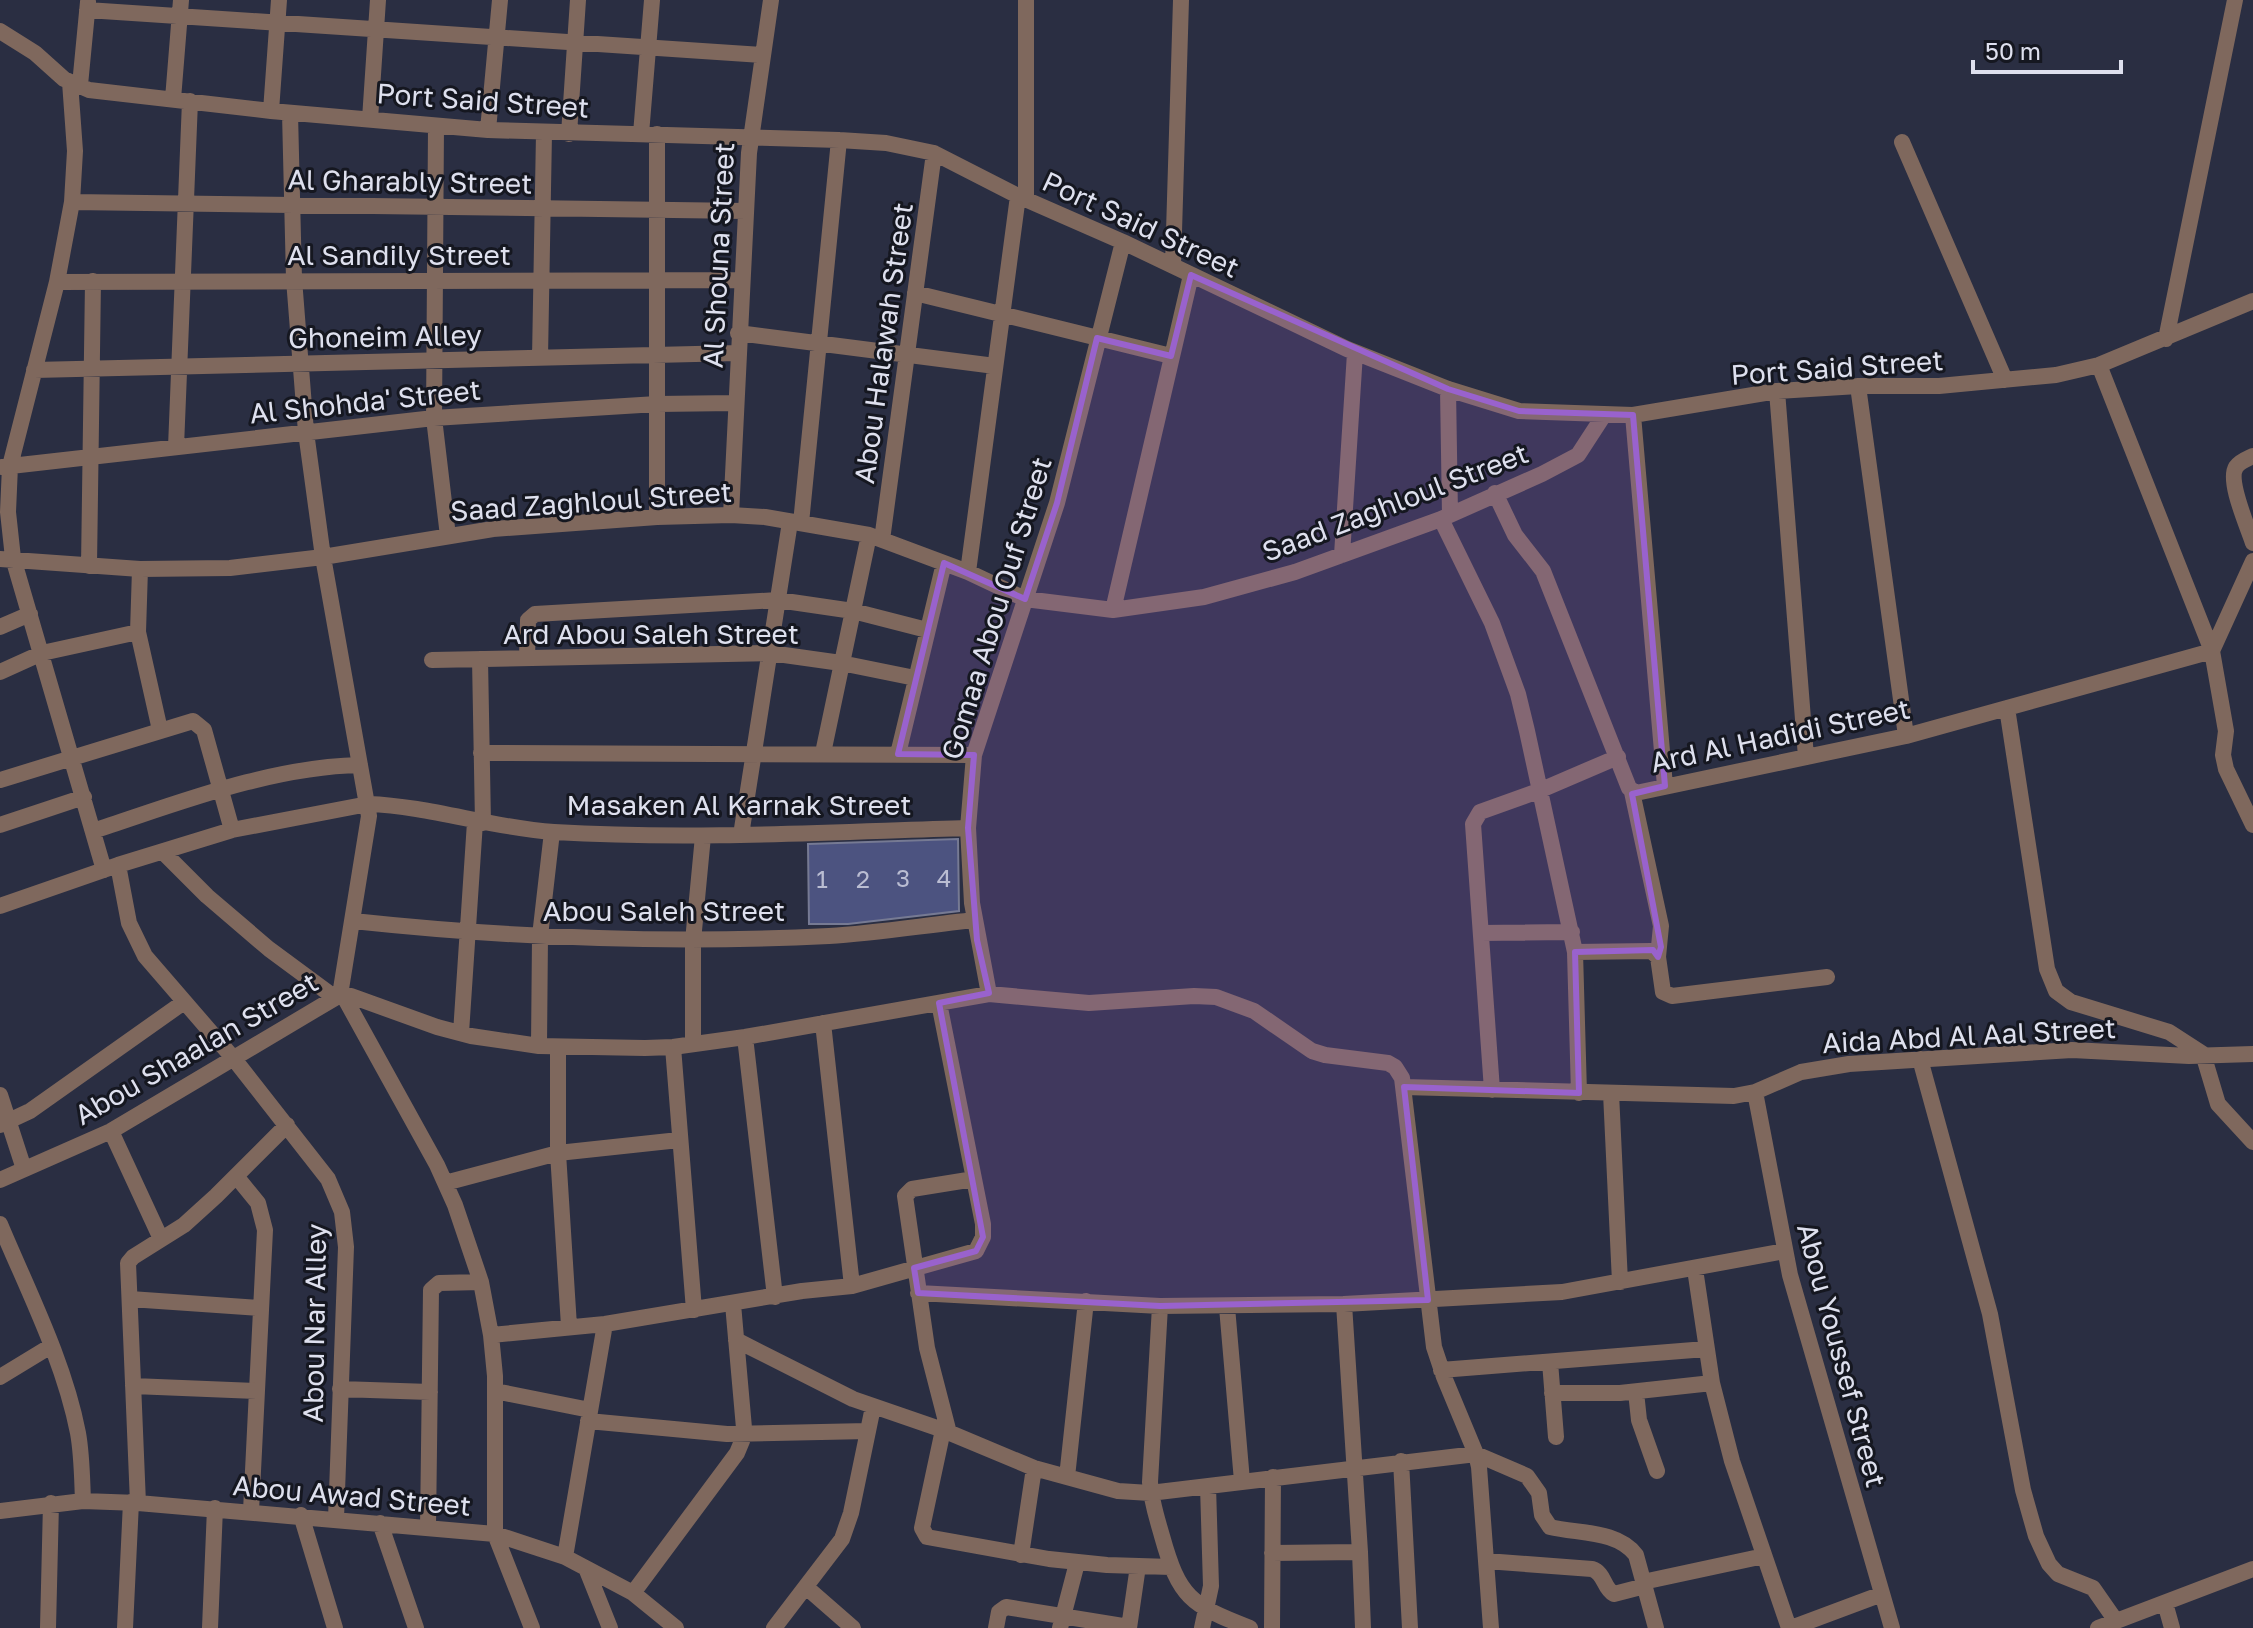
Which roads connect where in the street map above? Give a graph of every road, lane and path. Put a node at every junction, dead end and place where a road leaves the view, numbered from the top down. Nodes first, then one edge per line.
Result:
1 (279, 0) edge
2 (378, 0) edge
3 (500, 0) edge
4 (578, 0) edge
5 (652, 0) edge
6 (771, 0) edge
7 (1026, 0) edge
8 (1181, 0) edge
9 (2235, 0) edge
10 (87, 5) edge
11 (180, 8) edge
12 (277, 23) junction
13 (376, 30) junction
14 (0, 31) edge
15 (497, 38) junction
16 (575, 43) junction
17 (648, 48) junction
18 (762, 55) junction
19 (75, 83) junction
20 (173, 99) junction
21 (190, 101) junction
22 (271, 111) junction
23 (290, 113) junction
24 (370, 119) junction
25 (436, 126) junction
26 (488, 130) junction
27 (544, 133) junction
28 (569, 134) junction
29 (649, 134) junction
30 (750, 137) junction
31 (839, 140) junction
32 (1902, 142) dead end
33 (934, 153) junction
34 (1022, 198) junction
35 (72, 202) junction
36 (186, 204) junction
37 (292, 205) junction
38 (436, 207) junction
39 (543, 209) junction
40 (657, 210) junction
41 (746, 211) junction
42 (1123, 242) junction
43 (1173, 265) junction
44 (1191, 275) junction
45 (294, 279) junction
46 (183, 280) junction
47 (542, 280) junction
48 (657, 280) junction
49 (742, 280) junction
50 (93, 281) junction
51 (435, 281) junction
52 (57, 282) junction
53 (915, 293) junction
54 (2252, 304) edge
55 (1003, 314) junction
56 (738, 333) junction
57 (1097, 338) junction
58 (2166, 339) junction
59 (819, 343) junction
60 (737, 353) junction
61 (1355, 353) junction
62 (657, 355) junction
63 (907, 355) junction
64 (1171, 356) junction
65 (540, 358) junction
66 (435, 361) junction
67 (299, 364) junction
68 (2099, 365) junction
69 (995, 366) junction
70 (179, 367) junction
71 (92, 369) junction
72 (34, 370) junction
73 (2005, 380) junction
74 (1858, 386) junction
75 (1448, 389) junction
76 (1777, 391) junction
77 (735, 403) junction
78 (657, 404) junction
79 (1604, 415) junction
80 (1633, 415) junction
81 (434, 418) junction
82 (306, 432) junction
83 (176, 447) junction
84 (2253, 456) edge
85 (91, 457) junction
86 (5, 466) edge
87 (1495, 493) junction
88 (731, 515) junction
89 (657, 517) junction
90 (1446, 517) junction
91 (795, 523) junction
92 (448, 536) junction
93 (876, 537) junction
94 (2253, 543) edge
95 (1342, 555) junction
96 (323, 557) junction
97 (6, 559) edge
98 (2253, 561) edge
99 (944, 563) junction
100 (89, 566) junction
101 (140, 569) junction
102 (968, 572) junction
103 (1025, 599) junction
104 (778, 600) junction
105 (1113, 610) junction
106 (853, 611) junction
107 (30, 614) junction
108 (0, 627) edge
109 (927, 630) junction
110 (138, 632) junction
111 (2212, 651) junction
112 (42, 653) junction
113 (770, 653) junction
114 (527, 658) junction
115 (480, 659) junction
116 (432, 660) dead end
117 (841, 663) junction
118 (0, 672) edge
119 (915, 678) junction
120 (2007, 708) junction
121 (160, 730) junction
122 (1906, 736) junction
123 (481, 753) junction
124 (753, 753) junction
125 (823, 753) junction
126 (898, 754) junction
127 (974, 755) junction
128 (1618, 757) junction
129 (1806, 757) junction
130 (72, 758) junction
131 (360, 765) junction
132 (0, 780) edge
133 (1665, 786) junction
134 (221, 790) junction
135 (1541, 790) junction
136 (1632, 792) junction
137 (84, 797) junction
138 (368, 804) junction
139 (479, 822) junction
140 (0, 825) edge
141 (2253, 825) edge
142 (968, 828) junction
143 (232, 830) junction
144 (93, 831) junction
145 (552, 832) junction
146 (741, 835) junction
147 (703, 836) junction
148 (163, 852) junction
149 (111, 867) junction
150 (0, 906) edge
151 (975, 920) junction
152 (353, 921) junction
153 (1572, 932) junction
154 (468, 933) junction
155 (1481, 933) junction
156 (540, 936) junction
157 (693, 941) junction
158 (1575, 952) junction
159 (1658, 957) junction
160 (1827, 977) dead end
161 (989, 994) junction
162 (339, 996) junction
163 (184, 1002) junction
164 (939, 1003) junction
165 (823, 1023) junction
166 (461, 1033) junction
167 (745, 1037) junction
168 (693, 1044) junction
169 (539, 1046) junction
170 (558, 1047) junction
171 (673, 1047) junction
172 (2203, 1054) junction
173 (2253, 1054) edge
174 (234, 1059) junction
175 (1920, 1059) junction
176 (1404, 1087) junction
177 (1492, 1090) junction
178 (1755, 1092) junction
179 (1579, 1093) junction
180 (1611, 1093) junction
181 (0, 1095) edge
182 (4, 1124) edge
183 (287, 1125) junction
184 (111, 1131) junction
185 (679, 1140) junction
186 (2253, 1142) edge
187 (558, 1153) junction
188 (24, 1169) junction
189 (236, 1176) junction
190 (974, 1179) junction
191 (0, 1180) edge
192 (445, 1183) junction
193 (0, 1224) edge
194 (161, 1239) junction
195 (1785, 1251) junction
196 (6, 1254) edge
197 (914, 1268) junction
198 (1695, 1269) junction
199 (481, 1282) junction
200 (1620, 1282) junction
201 (852, 1286) junction
202 (918, 1293) junction
203 (775, 1297) junction
204 (130, 1299) junction
205 (1428, 1300) junction
206 (1086, 1301) junction
207 (733, 1304) junction
208 (1344, 1304) junction
209 (1160, 1306) junction
210 (1227, 1307) junction
211 (261, 1308) junction
212 (694, 1310) junction
213 (605, 1324) junction
214 (569, 1326) junction
215 (491, 1335) junction
216 (736, 1340) junction
217 (51, 1346) junction
218 (1706, 1349) junction
219 (1550, 1362) junction
220 (1441, 1370) junction
221 (0, 1377) edge
222 (1712, 1383) junction
223 (133, 1386) junction
224 (340, 1389) junction
225 (257, 1391) junction
226 (495, 1391) junction
227 (430, 1392) junction
228 (1636, 1392) junction
229 (1552, 1393) junction
230 (873, 1407) junction
231 (589, 1416) junction
232 (868, 1431) junction
233 (946, 1432) junction
234 (744, 1434) junction
235 (1556, 1437) dead end
236 (1476, 1454) junction
237 (1401, 1461) junction
238 (1355, 1467) junction
239 (1034, 1468) junction
240 (1657, 1471) dead end
241 (1067, 1477) junction
242 (1273, 1477) junction
243 (1242, 1481) junction
244 (1208, 1486) junction
245 (1150, 1493) junction
246 (83, 1501) junction
247 (134, 1502) junction
248 (51, 1503) junction
249 (215, 1508) junction
250 (0, 1511) edge
251 (251, 1511) junction
252 (301, 1515) junction
253 (0, 1518) edge
254 (336, 1519) junction
255 (380, 1523) junction
256 (428, 1528) junction
257 (495, 1534) junction
258 (1360, 1552) junction
259 (1272, 1553) junction
260 (1021, 1555) junction
261 (1764, 1556) junction
262 (565, 1557) junction
263 (1486, 1561) junction
264 (1077, 1563) junction
265 (1138, 1566) junction
266 (1171, 1567) junction
267 (586, 1568) junction
268 (2253, 1569) edge
269 (1644, 1584) junction
270 (806, 1587) junction
271 (633, 1593) junction
272 (1882, 1594) junction
273 (2165, 1603) junction
274 (1207, 1608) junction
275 (2116, 1621) junction
276 (1061, 1622) edge
277 (1129, 1627) edge
278 (1242, 1627) edge
279 (48, 1628) edge
280 (125, 1628) edge
281 (210, 1628) edge
282 (335, 1628) edge
283 (416, 1628) edge
284 (532, 1628) edge
285 (610, 1628) edge
286 (676, 1628) edge
287 (774, 1628) edge
288 (853, 1628) edge
289 (996, 1628) edge
290 (1202, 1628) edge
291 (1272, 1628) edge
292 (1363, 1628) edge
293 (1410, 1628) edge
294 (1491, 1628) edge
295 (1656, 1628) edge
296 (1790, 1628) edge
297 (1892, 1628) edge
298 (2098, 1628) edge
299 (2172, 1628) edge

1 - 12 street
2 - 13 street
3 - 15 street
4 - 16 street
5 - 17 street
6 - 18 street, Al Shouna Street
7 - 34 street
8 - 43 street
9 - 58 street
10 - 11 street
10 - 19 street, Abou Nar Alley
11 - 12 street
11 - 20 street
12 - 13 street
12 - 22 street
13 - 15 street
13 - 24 street
14 - 19 street, Port Said Street
15 - 16 street
15 - 26 street
16 - 17 street
16 - 28 street
17 - 18 street
17 - 29 street
18 - 30 street, Al Shouna Street
19 - 20 street, Port Said Street
19 - 35 street, Abou Nar Alley
20 - 21 street, Port Said Street
21 - 22 street, Port Said Street
21 - 36 street
22 - 23 street, Port Said Street
23 - 24 street, Port Said Street
23 - 37 street
24 - 25 street, Port Said Street
25 - 26 street, Port Said Street
25 - 38 street
26 - 27 street, Port Said Street
27 - 28 street, Port Said Street
27 - 39 street
28 - 29 street, Port Said Street
29 - 30 street, Port Said Street
29 - 40 street
30 - 31 street, Port Said Street
30 - 41 street, Al Shouna Street
31 - 33 street, Port Said Street
31 - 59 street
32 - 73 street
33 - 34 street, Port Said Street
33 - 53 street, Abou Halawah Street
34 - 42 street, Port Said Street
34 - 55 street
35 - 36 street, Al Gharably Street
35 - 52 street, Abou Nar Alley
36 - 37 street, Al Gharably Street
36 - 46 street
37 - 38 street, Al Gharably Street
37 - 45 street
38 - 39 street, Al Gharably Street
38 - 51 street
39 - 40 street, Al Gharably Street
39 - 47 street
40 - 41 street, Al Gharably Street
40 - 48 street
41 - 49 street, Al Shouna Street
42 - 43 street, Port Said Street
42 - 57 street, Gomaa Abou Ouf Street
43 - 44 street, Port Said Street
44 - 61 street, Port Said Street
44 - 64 street
45 - 46 street, Al Sandily Street
45 - 51 street, Al Sandily Street
45 - 67 street
46 - 50 street, Al Sandily Street
46 - 70 street
47 - 48 street, Al Sandily Street
47 - 51 street, Al Sandily Street
47 - 65 street
48 - 49 street, Al Sandily Street
48 - 62 street
49 - 56 street, Al Shouna Street
50 - 52 street, Al Sandily Street
50 - 71 street
51 - 66 street
52 - 72 street, Abou Nar Alley
53 - 55 street
53 - 63 street, Abou Halawah Street
54 - 58 street, Port Said Street
55 - 57 street
55 - 69 street
56 - 59 street
56 - 60 street, Al Shouna Street
57 - 64 street
57 - 103 street, Gomaa Abou Ouf Street
58 - 68 street, Port Said Street
59 - 63 street
59 - 91 street
60 - 62 street, Ghoneim Alley
60 - 77 street, Al Shouna Street
61 - 75 street, Port Said Street
61 - 95 street
62 - 65 street, Ghoneim Alley
62 - 78 street
63 - 69 street
63 - 93 street, Abou Halawah Street
64 - 105 street
65 - 66 street, Ghoneim Alley
66 - 67 street, Ghoneim Alley
66 - 81 street
67 - 70 street, Ghoneim Alley
67 - 82 street
68 - 73 street, Port Said Street
68 - 111 street
69 - 102 street
70 - 71 street, Ghoneim Alley
70 - 83 street
71 - 72 street, Ghoneim Alley
71 - 85 street
72 - 86 street, Abou Nar Alley
73 - 74 street, Port Said Street
74 - 76 street, Port Said Street
74 - 122 street
75 - 79 street, Port Said Street
75 - 90 street
76 - 80 street, Port Said Street
76 - 129 street
77 - 78 street, Al Shohda' Street
77 - 88 street, Al Shouna Street
78 - 81 street, Al Shohda' Street
78 - 89 street
79 - 80 street, Port Said Street
79 - 87 street, Saad Zaghloul Street
80 - 133 street
81 - 82 street, Al Shohda' Street
81 - 92 street
82 - 83 street, Al Shohda' Street
82 - 96 street
83 - 85 street, Al Shohda' Street
84 - 94 street
85 - 86 street, Al Shohda' Street
85 - 100 street
86 - 97 street, Abou Nar Alley
87 - 90 street, Saad Zaghloul Street
87 - 128 street, Ard Al Hadidi Street
88 - 89 street, Saad Zaghloul Street
88 - 91 street, Saad Zaghloul Street
89 - 92 street, Saad Zaghloul Street
90 - 95 street, Saad Zaghloul Street
90 - 135 street
91 - 93 street, Saad Zaghloul Street
91 - 104 street
92 - 96 street, Saad Zaghloul Street
93 - 99 street, Saad Zaghloul Street
93 - 106 street, Abou Halawah Street
95 - 105 street, Saad Zaghloul Street
96 - 101 street, Saad Zaghloul Street
96 - 131 street
97 - 100 street, Saad Zaghloul Street
97 - 107 street, Abou Nar Alley
98 - 111 street
99 - 102 street, Saad Zaghloul Street
99 - 109 street
100 - 101 street, Saad Zaghloul Street
101 - 110 street
102 - 103 street, Saad Zaghloul Street
103 - 105 street, Saad Zaghloul Street
103 - 127 street, Gomaa Abou Ouf Street
104 - 106 street
104 - 113 street
104 - 114 street
106 - 109 street
106 - 117 street, Abou Halawah Street
107 - 108 street
107 - 112 street, Abou Nar Alley
109 - 119 street
110 - 112 street
110 - 121 street
111 - 120 street, Ard Al Hadidi Street
111 - 141 street
112 - 118 street
112 - 130 street, Abou Nar Alley
113 - 114 street, Ard Abou Saleh Street
113 - 117 street, Ard Abou Saleh Street
113 - 124 street
114 - 115 street, Ard Abou Saleh Street
115 - 116 street, Ard Abou Saleh Street
115 - 123 street
117 - 119 street, Ard Abou Saleh Street
117 - 125 street, Abou Halawah Street
119 - 126 street
120 - 122 street, Ard Al Hadidi Street
120 - 172 street
121 - 130 street
121 - 134 street
122 - 129 street, Ard Al Hadidi Street
123 - 124 street
123 - 139 street
124 - 125 street
124 - 146 street
125 - 126 street
126 - 127 street
127 - 142 street, Gomaa Abou Ouf Street
128 - 135 street
128 - 136 street, Ard Al Hadidi Street
129 - 133 street, Ard Al Hadidi Street
130 - 132 street
130 - 137 street, Abou Nar Alley
131 - 134 street
131 - 138 street
133 - 136 street, Ard Al Hadidi Street
134 - 143 street
134 - 144 street
135 - 153 street
135 - 155 street
136 - 159 street
137 - 140 street
137 - 144 street, Abou Nar Alley
138 - 139 street, Masaken Al Karnak Street
138 - 143 street, Masaken Al Karnak Street
138 - 152 street
139 - 145 street, Masaken Al Karnak Street
139 - 154 street
142 - 146 street, Masaken Al Karnak Street
142 - 151 street, Gomaa Abou Ouf Street
143 - 148 street, Masaken Al Karnak Street
144 - 149 street, Abou Nar Alley
145 - 147 street, Masaken Al Karnak Street
145 - 156 street
146 - 147 street, Masaken Al Karnak Street
147 - 157 street
148 - 149 street, Masaken Al Karnak Street
148 - 162 street
149 - 150 street, Masaken Al Karnak Street
149 - 163 street, Abou Nar Alley
151 - 157 street, Abou Saleh Street
151 - 161 street, Gomaa Abou Ouf Street
152 - 154 street, Abou Saleh Street
152 - 162 street
153 - 155 street
153 - 158 street
154 - 156 street, Abou Saleh Street
154 - 166 street
155 - 177 street
156 - 157 street, Abou Saleh Street
156 - 169 street
157 - 168 street
158 - 159 street
158 - 179 street
159 - 160 street
161 - 164 street, Abou Shaalan Street
161 - 176 street, Abou Shaalan Street
162 - 166 street, Abou Shaalan Street
162 - 174 street, Abou Shaalan Street
162 - 192 street
163 - 174 street, Abou Nar Alley
163 - 182 street
164 - 165 street, Abou Shaalan Street
164 - 190 street
165 - 167 street, Abou Shaalan Street
165 - 201 street
166 - 169 street, Abou Shaalan Street
167 - 168 street, Abou Shaalan Street
167 - 203 street
168 - 171 street, Abou Shaalan Street
169 - 170 street, Abou Shaalan Street
170 - 171 street, Abou Shaalan Street
170 - 187 street
171 - 185 street
172 - 173 street, Aida Abd Al Aal Street
172 - 175 street, Aida Abd Al Aal Street
172 - 186 street
174 - 183 street, Abou Nar Alley
174 - 184 street, Abou Shaalan Street
175 - 178 street, Aida Abd Al Aal Street
175 - 275 street
176 - 177 street, Aida Abd Al Aal Street
176 - 205 street
177 - 179 street, Aida Abd Al Aal Street
178 - 180 street, Aida Abd Al Aal Street
178 - 195 street, Abou Youssef Street
179 - 180 street, Aida Abd Al Aal Street
180 - 200 street
181 - 182 street
182 - 188 street
183 - 189 street
183 - 224 street, Abou Nar Alley
184 - 188 street, Abou Shaalan Street
184 - 194 street
185 - 187 street
185 - 212 street
187 - 192 street
187 - 214 street
188 - 191 street, Abou Shaalan Street
189 - 194 street
189 - 211 street
190 - 197 street
190 - 197 street
192 - 199 street
193 - 196 street
194 - 204 street
195 - 198 street
195 - 272 street, Abou Youssef Street
196 - 217 street
197 - 201 street
197 - 202 street
198 - 200 street
198 - 218 street
199 - 215 street
199 - 227 street
200 - 205 street
201 - 203 street
202 - 206 street
202 - 233 street
203 - 207 street
204 - 211 street
204 - 223 street
205 - 208 street
205 - 220 street
206 - 209 street
206 - 241 street
207 - 212 street
207 - 216 street
208 - 210 street
208 - 238 street
209 - 210 street
209 - 245 street
210 - 243 street
211 - 225 street
212 - 213 street
213 - 214 street
213 - 231 street
214 - 215 street
215 - 226 street
216 - 230 street
216 - 234 street
217 - 221 street
217 - 246 street
218 - 219 street
218 - 222 street
219 - 220 street
219 - 229 street
220 - 236 street
222 - 228 street
222 - 261 street
223 - 225 street
223 - 247 street
224 - 227 street
224 - 254 street, Abou Nar Alley
225 - 251 street
226 - 231 street
226 - 257 street
227 - 256 street
228 - 229 street
228 - 240 street
229 - 235 street
230 - 232 street
230 - 233 street
231 - 234 street
231 - 262 street
232 - 234 street
232 - 270 street
233 - 239 street
233 - 260 street
234 - 271 street
236 - 237 street
236 - 263 street
236 - 269 street
237 - 238 street
237 - 293 street
238 - 242 street
238 - 258 street
239 - 241 street
239 - 260 street
241 - 245 street
242 - 243 street
242 - 259 street
243 - 244 street
244 - 245 street
244 - 274 street
245 - 266 street
246 - 247 street, Abou Awad Street
246 - 248 street, Abou Awad Street
247 - 249 street, Abou Awad Street
247 - 280 street
248 - 250 street, Abou Awad Street
248 - 279 street
249 - 251 street, Abou Awad Street
249 - 281 street
250 - 253 street
251 - 252 street, Abou Awad Street
252 - 254 street, Abou Awad Street
252 - 282 street
254 - 255 street, Abou Awad Street
255 - 256 street, Abou Awad Street
255 - 283 street
256 - 257 street, Abou Awad Street
257 - 262 street, Abou Awad Street
257 - 284 street
258 - 259 street
258 - 292 street
259 - 291 street
260 - 264 street
261 - 269 street
261 - 296 street
262 - 267 street, Abou Awad Street
263 - 269 street
263 - 294 street
264 - 265 street
264 - 276 street
265 - 266 street
265 - 277 street
266 - 274 street
267 - 271 street, Abou Awad Street
267 - 285 street
268 - 273 street
269 - 295 street
270 - 287 street
270 - 288 street
271 - 286 street, Abou Awad Street
272 - 296 street
272 - 297 street, Abou Youssef Street
273 - 275 street
273 - 299 street
274 - 278 street
274 - 290 street
275 - 298 street
276 - 277 street
276 - 289 street

